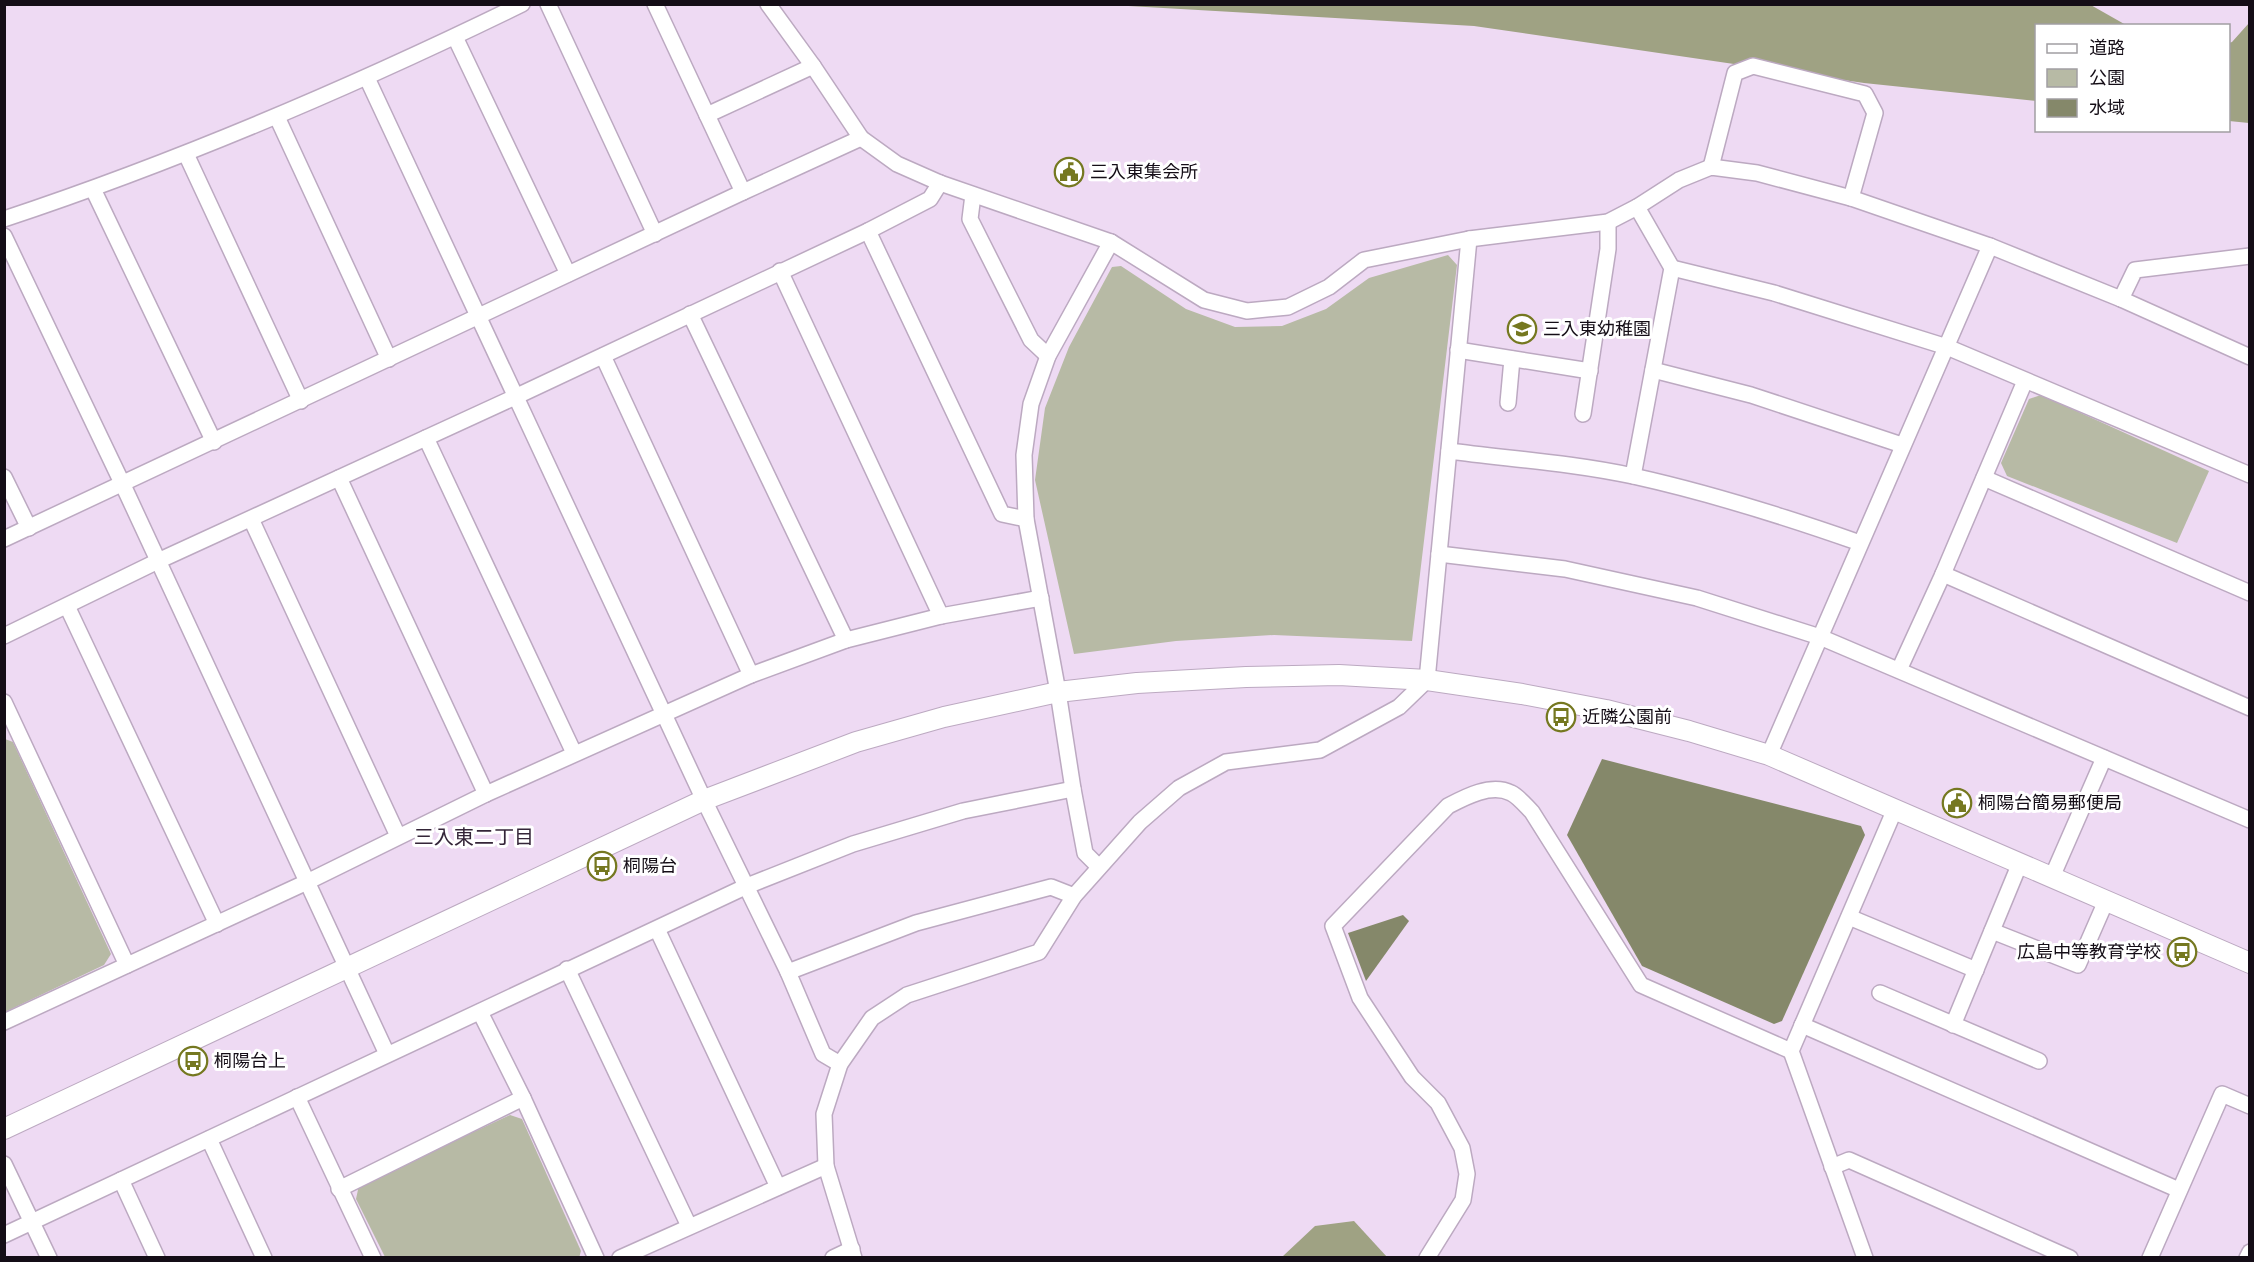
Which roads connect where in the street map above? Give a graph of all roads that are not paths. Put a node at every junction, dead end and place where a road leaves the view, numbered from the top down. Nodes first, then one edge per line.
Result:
1 (522, 4) edge
2 (548, 4) edge
3 (655, 4) edge
4 (768, 4) edge
5 (455, 37) junction
6 (813, 66) junction
7 (367, 78) junction
8 (707, 115) junction
9 (277, 117) junction
10 (861, 138) junction
11 (186, 154) junction
12 (1711, 167) junction
13 (939, 183) junction
14 (93, 189) junction
15 (743, 192) junction
16 (973, 195) junction
17 (1851, 198) junction
18 (1637, 207) junction
19 (4, 219) edge
20 (1608, 222) junction
21 (868, 231) junction
22 (655, 234) junction
23 (4, 236) edge
24 (1469, 239) junction
25 (1111, 242) junction
26 (1990, 246) junction
27 (2250, 256) edge
28 (1672, 268) junction
29 (780, 271) junction
30 (568, 274) junction
31 (2121, 298) junction
32 (690, 314) junction
33 (479, 316) junction
34 (1947, 347) junction
35 (1458, 350) junction
36 (603, 356) junction
37 (1048, 356) junction
38 (2250, 357) edge
39 (389, 359) junction
40 (1512, 359) junction
41 (1653, 370) junction
42 (1590, 371) junction
43 (2025, 381) junction
44 (515, 397) junction
45 (301, 401) junction
46 (1508, 403) dead end
47 (1583, 414) dead end
48 (426, 438) junction
49 (214, 442) junction
50 (1902, 446) junction
51 (1449, 451) junction
52 (2248, 471) edge
53 (1633, 476) junction
54 (4, 477) edge
55 (339, 478) junction
56 (1984, 478) junction
57 (123, 485) junction
58 (250, 519) junction
59 (1026, 519) junction
60 (29, 528) junction
61 (4, 539) edge
62 (1860, 543) junction
63 (1439, 554) junction
64 (158, 561) junction
65 (1943, 574) junction
66 (2250, 593) edge
67 (1041, 598) junction
68 (67, 606) junction
69 (940, 616) junction
70 (4, 636) edge
71 (1820, 637) junction
72 (846, 640) junction
73 (1899, 670) junction
74 (751, 675) junction
75 (1427, 680) junction
76 (1058, 692) junction
77 (4, 702) edge
78 (2250, 708) edge
79 (663, 713) junction
80 (9, 725) edge
81 (574, 753) junction
82 (1769, 755) junction
83 (2104, 758) junction
84 (1073, 789) junction
85 (486, 794) junction
86 (704, 800) junction
87 (1895, 809) junction
88 (2250, 820) edge
89 (398, 836) junction
90 (2020, 863) junction
91 (1099, 867) junction
92 (2052, 877) junction
93 (307, 882) junction
94 (747, 886) junction
95 (1074, 896) junction
96 (2106, 901) junction
97 (1849, 917) junction
98 (217, 924) junction
99 (657, 929) junction
100 (1992, 931) junction
101 (2250, 963) edge
102 (127, 965) junction
103 (347, 967) junction
104 (567, 969) junction
105 (1976, 970) junction
106 (788, 972) junction
107 (1880, 993) dead end
108 (480, 1012) junction
109 (4, 1022) edge
110 (1802, 1025) junction
111 (1953, 1025) junction
112 (1791, 1051) junction
113 (387, 1054) junction
114 (2039, 1061) dead end
115 (840, 1064) junction
116 (297, 1097) junction
117 (523, 1098) junction
118 (2250, 1106) edge
119 (4, 1129) edge
120 (209, 1139) junction
121 (4, 1164) edge
122 (826, 1166) junction
123 (1832, 1167) junction
124 (121, 1180) junction
125 (778, 1187) junction
126 (339, 1189) junction
127 (2179, 1190) junction
128 (33, 1222) junction
129 (689, 1226) junction
130 (4, 1235) edge
131 (2250, 1252) edge
132 (853, 1253) edge
133 (49, 1257) edge
134 (158, 1257) edge
135 (264, 1257) edge
136 (373, 1257) edge
137 (596, 1257) edge
138 (620, 1257) edge
139 (833, 1257) edge
140 (1427, 1257) edge
141 (1865, 1257) edge
142 (2070, 1257) edge
143 (2150, 1257) edge
144 (2247, 1257) edge

1 - 5 street
2 - 22 street
3 - 8 street
4 - 6 street
5 - 7 street
5 - 30 street
6 - 8 street
6 - 10 street
7 - 9 street
7 - 33 street
8 - 15 street
9 - 11 street
9 - 39 street
10 - 13 street
10 - 15 street
11 - 14 street
11 - 45 street
12 - 17 street
12 - 17 street
12 - 18 street
13 - 16 street
13 - 21 street
14 - 19 street
14 - 49 street
15 - 22 street
16 - 25 street
16 - 37 street
17 - 26 street
18 - 20 street
18 - 28 street
20 - 24 street
20 - 42 street
21 - 29 street
21 - 59 street
22 - 30 street
23 - 57 street
24 - 25 street
24 - 35 street
25 - 37 street
26 - 31 street
26 - 34 street
27 - 31 street
28 - 34 street
28 - 41 street
29 - 32 street
29 - 69 street
30 - 33 street
31 - 38 street
32 - 36 street
32 - 72 street
33 - 39 street
33 - 44 street
34 - 43 street
34 - 50 street
35 - 40 street
35 - 51 street
36 - 44 street
36 - 74 street
37 - 59 street
39 - 45 street
40 - 42 street
40 - 46 street
41 - 50 street
41 - 53 street
42 - 47 street
43 - 52 street
43 - 56 street
44 - 48 street
44 - 79 street
45 - 49 street
48 - 55 street
48 - 81 street
49 - 57 street
50 - 62 street
51 - 53 street
51 - 63 street
53 - 62 street
54 - 60 street
55 - 58 street
55 - 85 street
56 - 65 street
56 - 66 street
57 - 60 street
57 - 64 street
58 - 64 street
58 - 89 street
59 - 67 street
60 - 61 street
62 - 71 street
63 - 71 street
63 - 75 street
64 - 68 street
64 - 93 street
65 - 73 street
65 - 78 street
67 - 69 street
67 - 76 street
68 - 70 street
68 - 98 street
69 - 72 street
71 - 73 street
71 - 82 street
72 - 74 street
73 - 83 street
74 - 79 street
75 - 76 street
75 - 82 street
75 - 91 street
76 - 84 street
76 - 86 street
77 - 80 street
79 - 81 street
79 - 86 street
80 - 102 street
81 - 85 street
82 - 87 street
83 - 88 street
83 - 92 street
84 - 91 street
84 - 94 street
85 - 89 street
86 - 94 street
86 - 103 street
87 - 90 street
87 - 97 street
89 - 93 street
90 - 92 street
90 - 100 street
91 - 95 street
92 - 96 street
93 - 98 street
93 - 103 street
94 - 99 street
94 - 106 street
95 - 106 street
95 - 115 street
96 - 100 street
96 - 101 street
97 - 105 street
97 - 110 street
98 - 102 street
99 - 104 street
99 - 125 street
100 - 105 street
102 - 109 street
103 - 113 street
103 - 119 street
104 - 108 street
104 - 129 street
105 - 111 street
106 - 115 street
107 - 111 street
108 - 113 street
108 - 117 street
110 - 112 street
110 - 127 street
111 - 114 street
112 - 123 street
112 - 140 street
113 - 116 street
115 - 122 street
116 - 120 street
116 - 126 street
117 - 126 street
117 - 137 street
118 - 127 street
120 - 124 street
120 - 135 street
121 - 128 street
122 - 125 street
122 - 132 street
123 - 141 street
123 - 142 street
124 - 128 street
124 - 134 street
125 - 129 street
126 - 136 street
127 - 143 street
128 - 130 street
128 - 133 street
129 - 138 street
131 - 144 street
132 - 139 street

